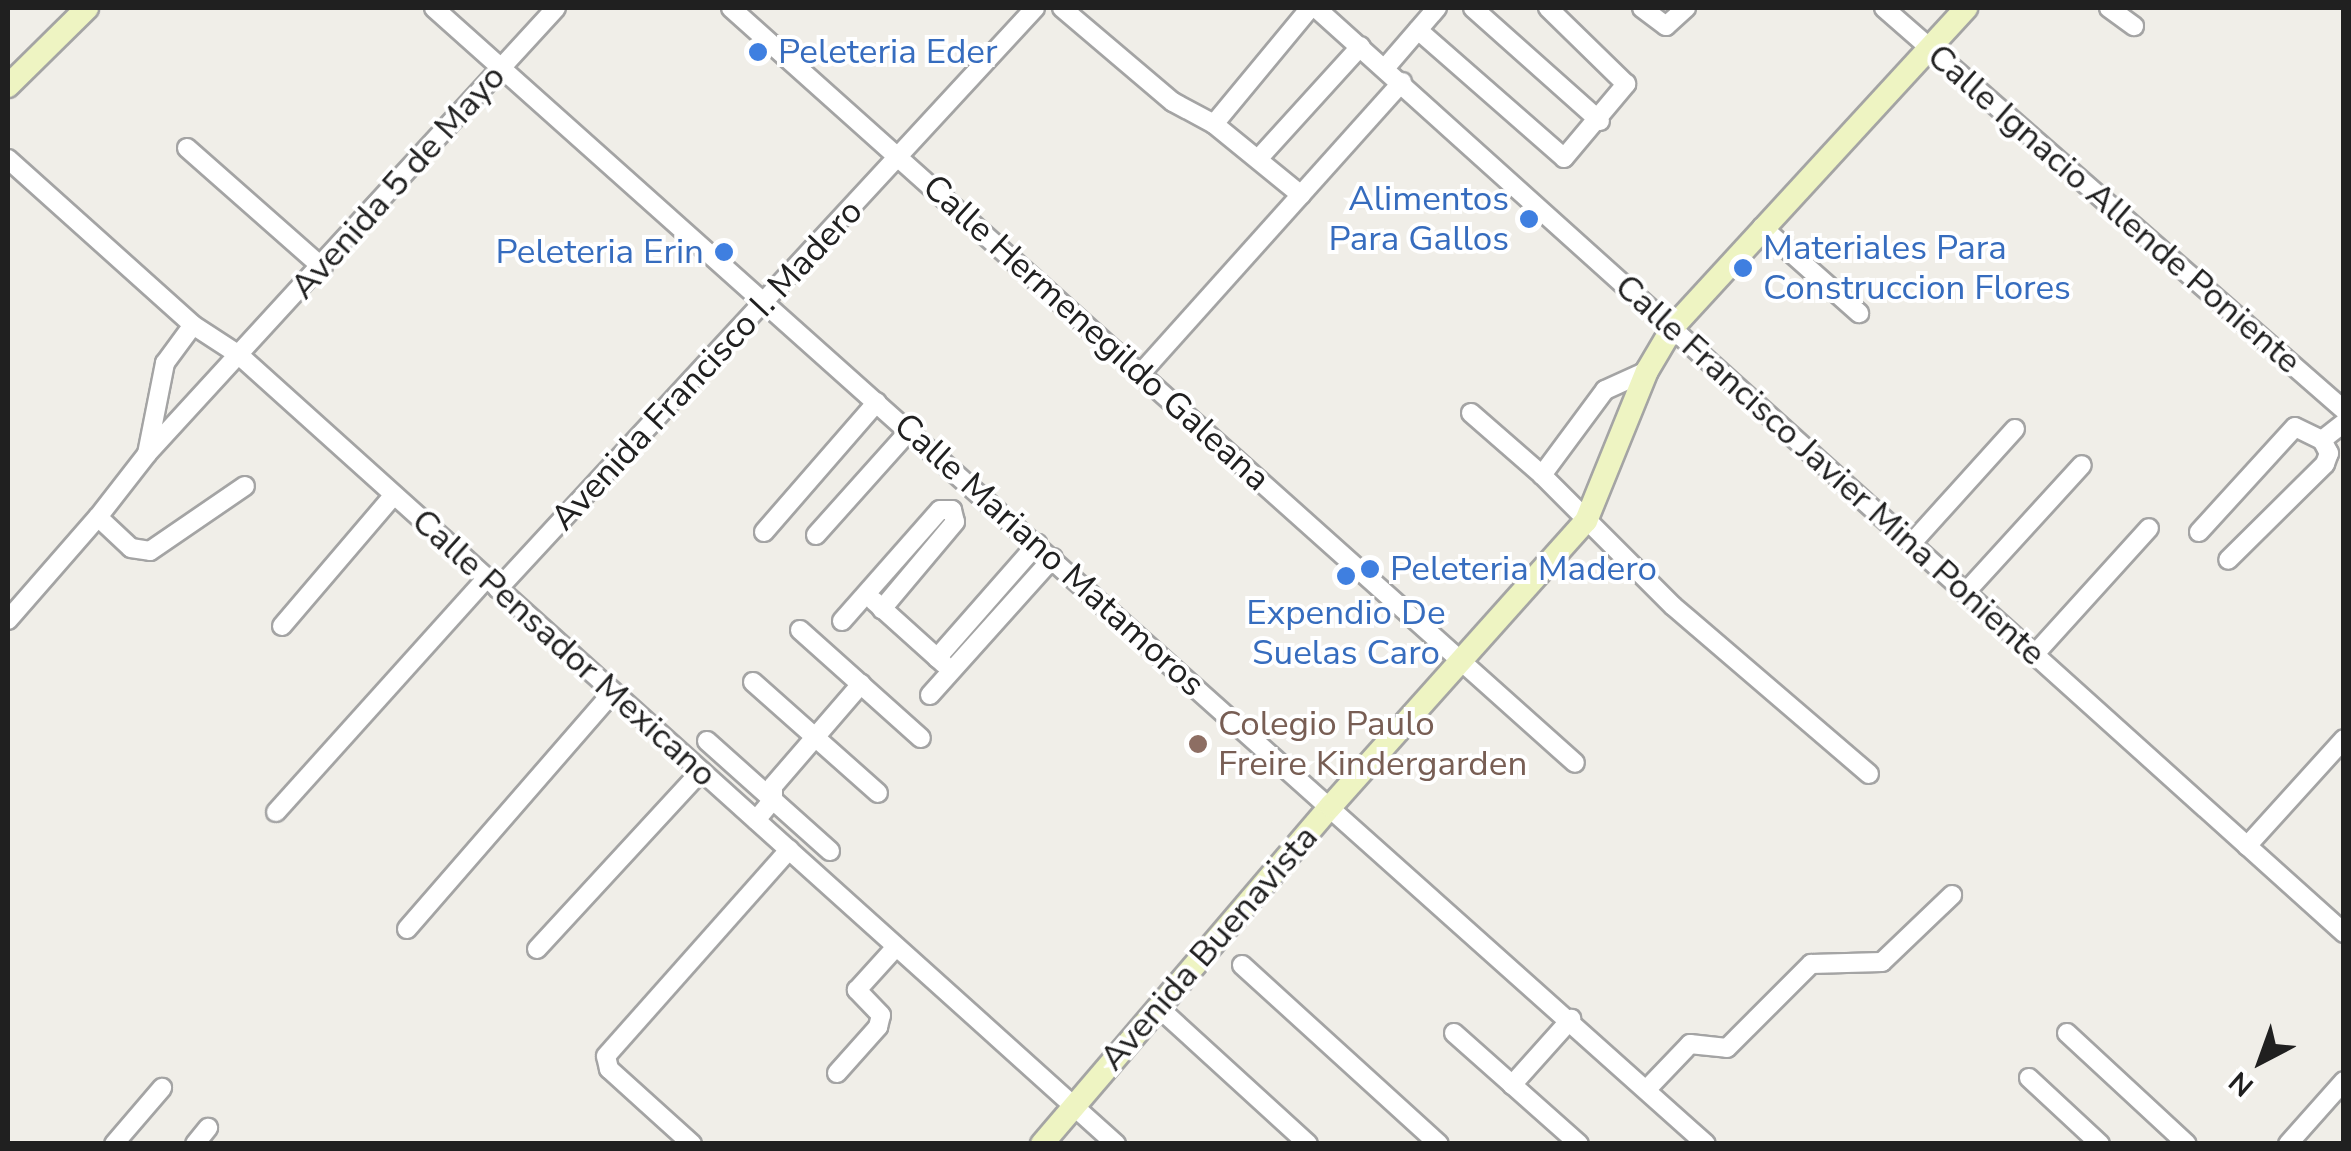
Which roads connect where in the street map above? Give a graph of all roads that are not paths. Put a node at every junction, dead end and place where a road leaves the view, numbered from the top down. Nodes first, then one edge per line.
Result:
1 (87, 8) edge
2 (434, 8) edge
3 (556, 8) edge
4 (731, 8) edge
5 (1034, 8) edge
6 (1062, 8) edge
7 (1313, 8) edge
8 (1437, 8) edge
9 (1473, 8) edge
10 (1548, 8) edge
11 (1642, 8) edge
12 (1686, 8) edge
13 (1884, 8) edge
14 (1966, 8) edge
15 (2108, 8) edge
16 (2134, 26) dead end
17 (1418, 30) junction
18 (1361, 46) junction
19 (1930, 48) junction
20 (1386, 67) junction
21 (501, 68) junction
22 (1402, 82) junction
23 (8, 86) edge
24 (1600, 121) junction
25 (1214, 124) junction
26 (187, 148) dead end
27 (902, 156) junction
28 (8, 158) edge
29 (1259, 158) junction
30 (1301, 195) junction
31 (1762, 227) junction
32 (323, 268) junction
33 (763, 300) junction
34 (1859, 313) dead end
35 (193, 326) junction
36 (1673, 326) junction
37 (239, 355) junction
38 (1647, 371) junction
39 (1141, 374) junction
40 (877, 402) junction
41 (2344, 410) edge
42 (1471, 412) dead end
43 (2344, 424) edge
44 (2015, 429) dead end
45 (909, 431) junction
46 (2322, 440) junction
47 (148, 454) junction
48 (2082, 466) dead end
49 (1542, 475) junction
50 (245, 486) dead end
51 (394, 495) junction
52 (98, 517) junction
53 (1586, 521) junction
54 (2149, 528) dead end
55 (764, 532) dead end
56 (2199, 532) dead end
57 (816, 535) dead end
58 (1036, 544) junction
59 (1912, 544) junction
60 (903, 552) junction
61 (1053, 558) junction
62 (2228, 560) dead end
63 (918, 566) junction
64 (1012, 572) junction
65 (493, 583) junction
66 (1029, 585) junction
67 (1966, 593) junction
68 (866, 594) junction
69 (882, 608) junction
70 (976, 613) junction
71 (8, 620) edge
72 (842, 621) dead end
73 (282, 626) dead end
74 (992, 627) junction
75 (800, 630) dead end
76 (2034, 655) junction
77 (937, 658) junction
78 (1458, 661) junction
79 (952, 671) junction
80 (753, 682) dead end
81 (862, 684) junction
82 (613, 692) junction
83 (930, 696) dead end
84 (816, 737) junction
85 (921, 738) dead end
86 (2344, 739) edge
87 (707, 742) dead end
88 (1575, 764) dead end
89 (701, 771) junction
90 (1869, 774) dead end
91 (768, 791) junction
92 (878, 793) dead end
93 (1331, 806) junction
94 (741, 807) junction
95 (276, 812) dead end
96 (756, 820) junction
97 (2248, 846) junction
98 (788, 850) junction
99 (830, 851) dead end
100 (1952, 896) dead end
101 (407, 930) dead end
102 (2344, 932) edge
103 (896, 947) junction
104 (537, 948) dead end
105 (1242, 965) dead end
106 (1158, 1006) junction
107 (1571, 1019) junction
108 (1454, 1033) dead end
109 (2067, 1033) dead end
110 (836, 1073) dead end
111 (2029, 1078) dead end
112 (2344, 1081) edge
113 (1512, 1084) junction
114 (162, 1088) dead end
115 (1648, 1088) junction
116 (1073, 1106) junction
117 (208, 1128) dead end
118 (114, 1144) edge
119 (195, 1144) edge
120 (692, 1144) edge
121 (1042, 1144) edge
122 (1116, 1144) edge
123 (1308, 1144) edge
124 (1440, 1144) edge
125 (1580, 1144) edge
126 (1706, 1144) edge
127 (2100, 1144) edge
128 (2187, 1144) edge
129 (2288, 1144) edge

1 - 23 main road
2 - 21 street, Calle Mariano Matamoros
3 - 21 street, Avenida 5 de Mayo
4 - 27 street, Calle Hermenegildo Galeana
5 - 27 street, Avenida Francisco I. Madero
6 - 25 street
7 - 18 street, Calle Francisco Javier Mina Poniente
7 - 25 street
8 - 17 street
9 - 24 street
10 - 24 street
11 - 12 street
13 - 19 street, Calle Ignacio Allende Poniente
14 - 19 main road, Avenida Buenavista
15 - 16 street
17 - 20 street
17 - 24 street
18 - 20 street, Calle Francisco Javier Mina Poniente
18 - 29 street
19 - 31 main road, Avenida Buenavista
19 - 41 street, Calle Ignacio Allende Poniente
20 - 22 street, Calle Francisco Javier Mina Poniente
21 - 32 street, Avenida 5 de Mayo
21 - 33 street, Calle Mariano Matamoros
22 - 30 street
22 - 36 street, Calle Francisco Javier Mina Poniente
25 - 29 street
26 - 32 street
27 - 33 street, Avenida Francisco I. Madero
27 - 39 street, Calle Hermenegildo Galeana
28 - 35 street, Calle Pensador Mexicano
29 - 30 street
30 - 39 street
31 - 34 street
31 - 36 main road, Avenida Buenavista
32 - 37 street, Avenida 5 de Mayo
33 - 40 street, Calle Mariano Matamoros
33 - 65 street, Avenida Francisco I. Madero
35 - 37 street, Calle Pensador Mexicano
35 - 47 street
36 - 38 main road, Avenida Buenavista
36 - 59 street, Calle Francisco Javier Mina Poniente
37 - 47 street, Avenida 5 de Mayo
37 - 51 street, Calle Pensador Mexicano
38 - 49 street
38 - 53 main road, Avenida Buenavista
39 - 78 street, Calle Hermenegildo Galeana
40 - 45 street, Calle Mariano Matamoros
40 - 55 street
42 - 49 street
43 - 46 street
44 - 59 street
45 - 57 street
45 - 58 street, Calle Mariano Matamoros
46 - 56 street
46 - 62 street
47 - 52 street, Avenida 5 de Mayo
48 - 67 street
49 - 53 street
50 - 52 street
51 - 65 street, Calle Pensador Mexicano
51 - 73 street
52 - 71 street, Avenida 5 de Mayo
53 - 78 main road, Avenida Buenavista
53 - 90 street
54 - 76 street
58 - 61 street, Calle Mariano Matamoros
58 - 64 street
59 - 67 street, Calle Francisco Javier Mina Poniente
60 - 63 street
60 - 63 street
60 - 68 street
61 - 66 street
61 - 93 street, Calle Mariano Matamoros
63 - 69 street
64 - 66 street
64 - 70 street
65 - 82 street, Calle Pensador Mexicano
65 - 95 street, Avenida Francisco I. Madero
66 - 74 street
67 - 76 street, Calle Francisco Javier Mina Poniente
68 - 69 street
68 - 72 street
69 - 77 street
70 - 74 street
70 - 77 street
74 - 79 street
75 - 81 street
76 - 97 street, Calle Francisco Javier Mina Poniente
77 - 79 street
78 - 88 street, Calle Hermenegildo Galeana
78 - 93 main road, Avenida Buenavista
79 - 83 street
80 - 84 street
81 - 84 street
81 - 85 street
82 - 89 street, Calle Pensador Mexicano
82 - 101 street
84 - 91 street
84 - 92 street
86 - 97 street
87 - 91 street
89 - 94 street, Calle Pensador Mexicano
89 - 104 street
91 - 94 street
91 - 96 street
91 - 99 street
93 - 106 main road, Avenida Buenavista
93 - 107 street, Calle Mariano Matamoros
94 - 96 street, Calle Pensador Mexicano
96 - 98 street, Calle Pensador Mexicano
97 - 102 street, Calle Francisco Javier Mina Poniente
98 - 103 street, Calle Pensador Mexicano
98 - 120 street
100 - 115 street
103 - 110 street
103 - 116 street, Calle Pensador Mexicano
105 - 124 street
106 - 116 main road, Avenida Buenavista
106 - 123 street
107 - 113 street
107 - 115 street, Calle Mariano Matamoros
108 - 113 street
109 - 128 street
111 - 127 street
112 - 129 street
113 - 125 street
114 - 118 street
115 - 126 street, Calle Mariano Matamoros
116 - 121 main road, Avenida Buenavista
116 - 122 street, Calle Pensador Mexicano
117 - 119 street

